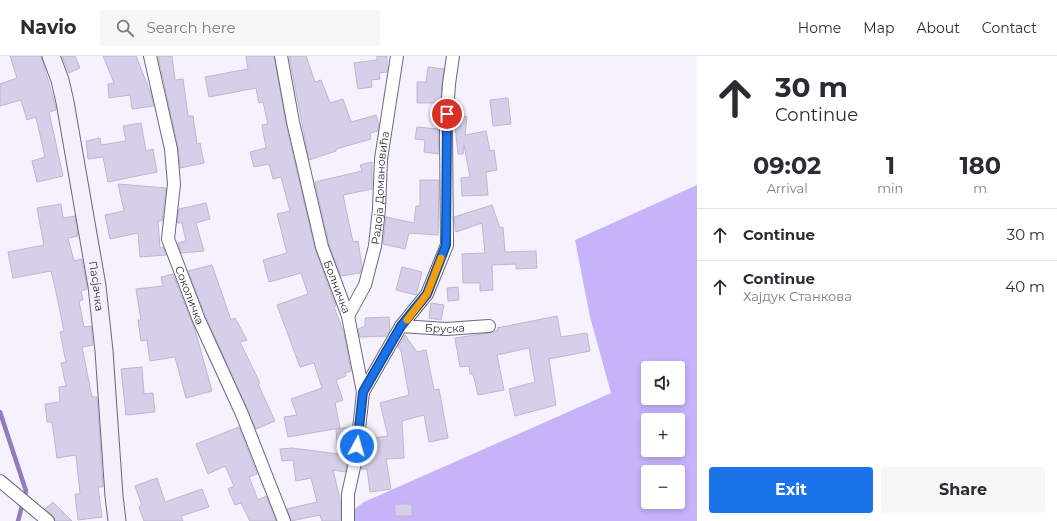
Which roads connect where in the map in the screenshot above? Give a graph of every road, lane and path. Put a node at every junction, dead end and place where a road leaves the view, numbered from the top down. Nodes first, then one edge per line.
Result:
1 (51, 56) edge
2 (150, 56) edge
3 (281, 56) edge
4 (397, 56) edge
5 (453, 56) edge
6 (348, 316) junction
7 (401, 326) junction
8 (489, 326) dead end
9 (363, 392) junction
10 (0, 481) edge
11 (48, 521) edge
12 (117, 521) edge
13 (284, 521) edge
14 (348, 521) edge

1 - 12 main road, Пасјачка
2 - 13 street, Соколичка
3 - 6 street, Болничка
4 - 6 street, Радоја Домановића
5 - 7 street
6 - 9 street, Болничка
7 - 8 street, Бруска
7 - 9 street
9 - 14 street, Болничка
10 - 11 street

